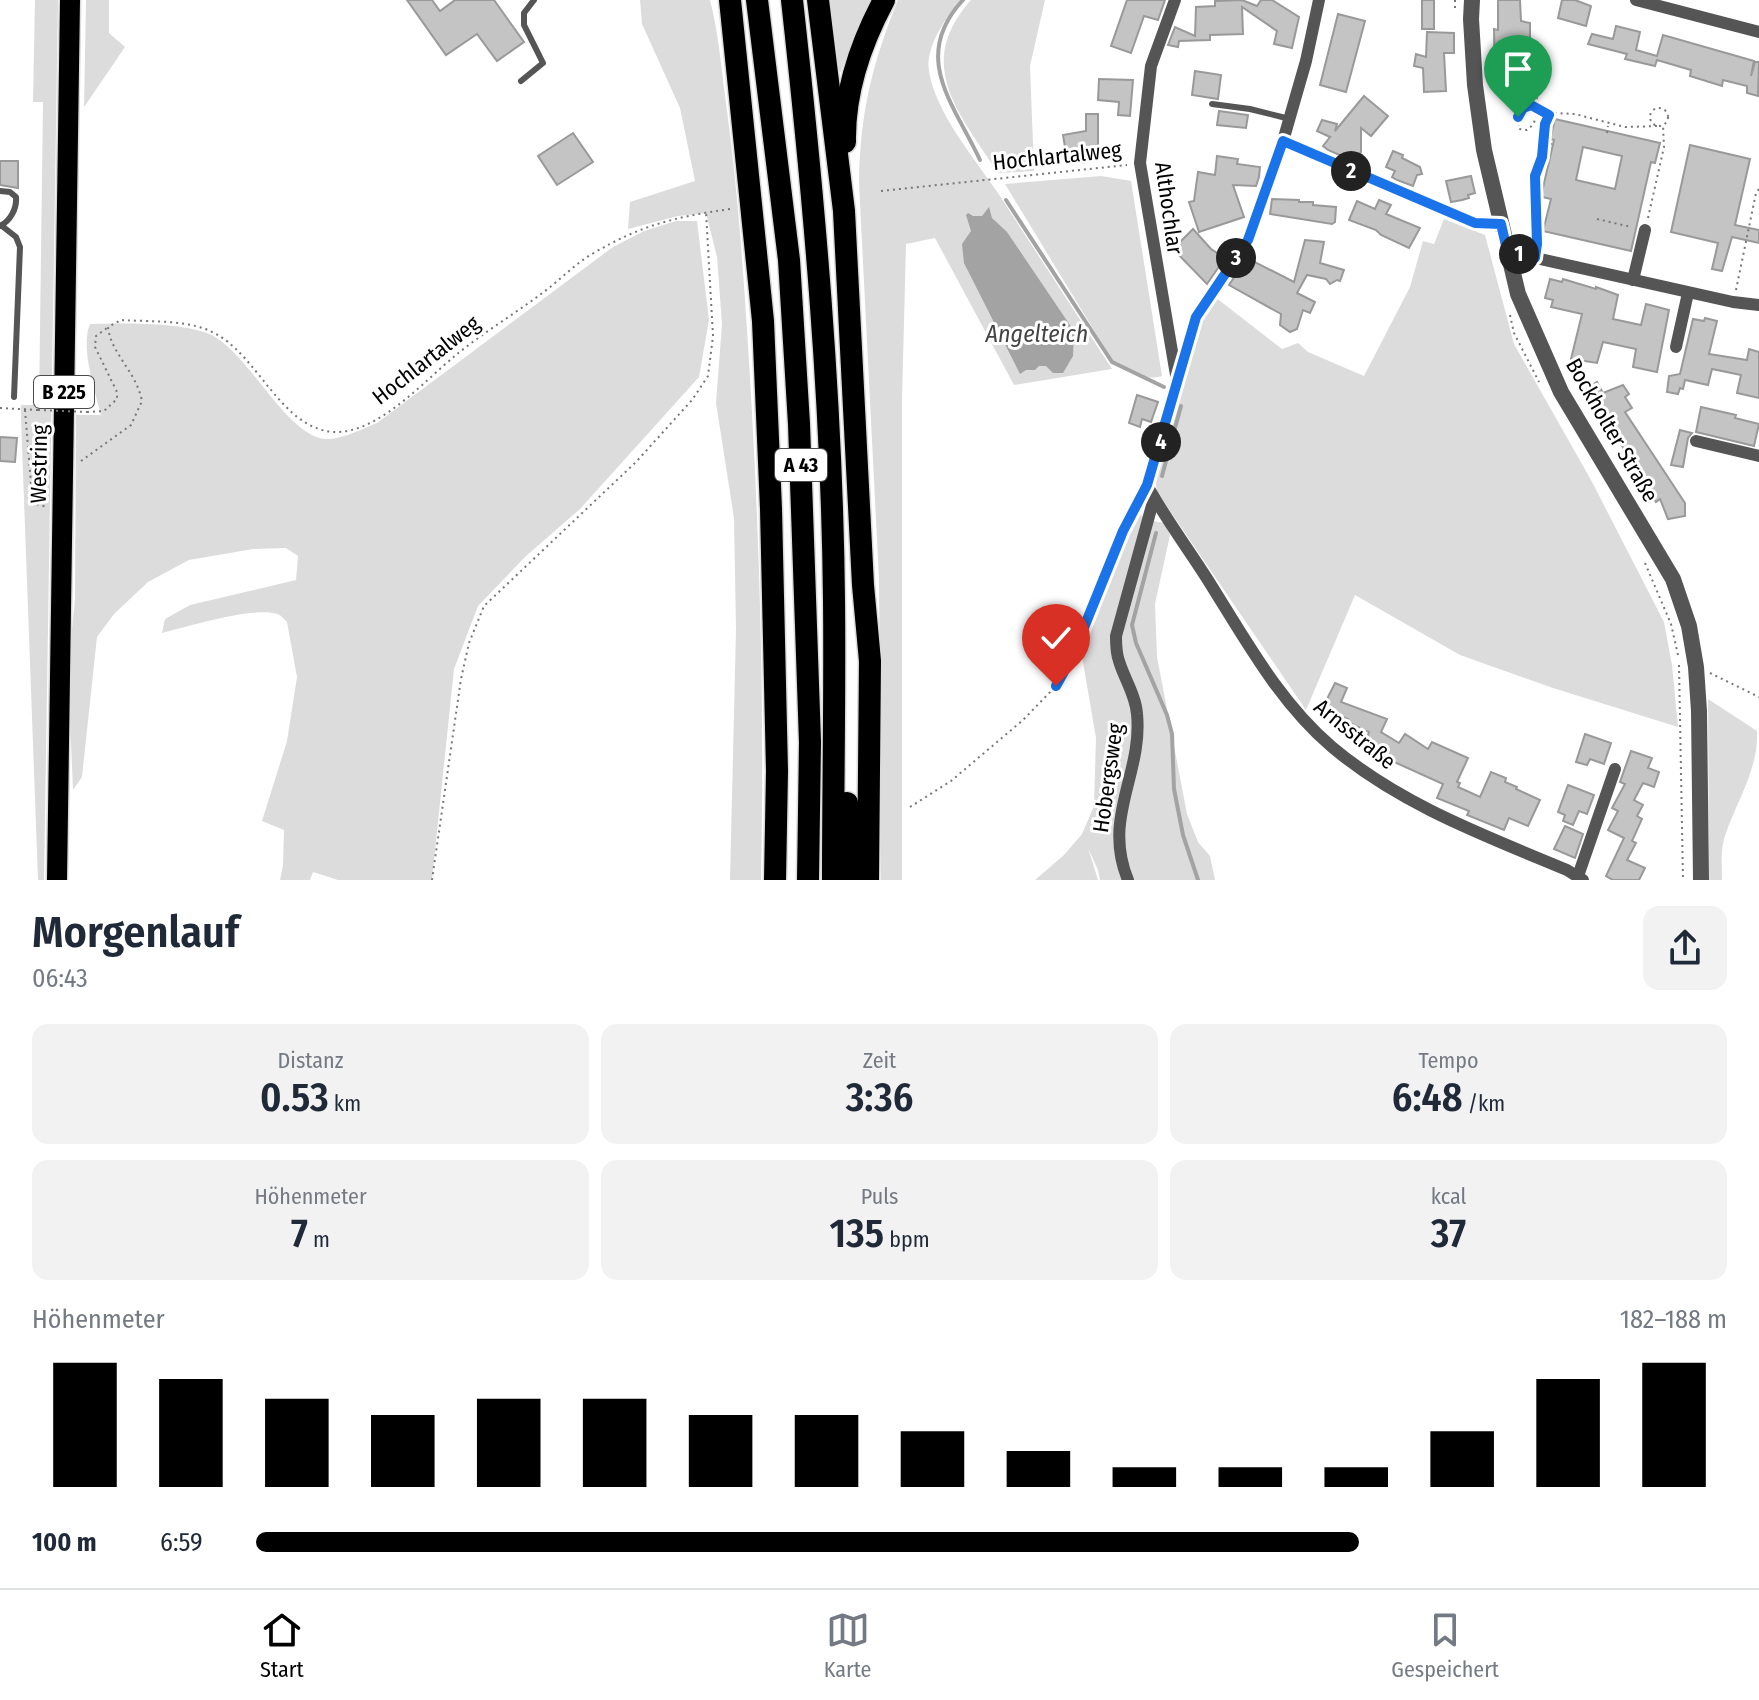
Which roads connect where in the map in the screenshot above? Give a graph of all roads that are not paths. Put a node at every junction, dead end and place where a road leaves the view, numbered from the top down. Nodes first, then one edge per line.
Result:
1 (70, 0) edge
2 (534, 0) edge
3 (757, 0) edge
4 (792, 0) edge
5 (818, 0) edge
6 (884, 0) edge
7 (1175, 0) edge
8 (1319, 0) edge
9 (1472, 0) edge
10 (1638, 0) edge
11 (730, 2) edge
12 (1759, 32) edge
13 (521, 81) dead end
14 (1212, 104) dead end
15 (1290, 119) junction
16 (1283, 141) junction
17 (1536, 182) road end
18 (0, 191) edge
19 (844, 211) junction
20 (1501, 224) junction
21 (1, 226) edge
22 (1645, 230) road end
23 (1507, 250) junction
24 (1535, 258) junction
25 (1633, 280) junction
26 (1688, 293) junction
27 (1759, 305) edge
28 (1676, 347) dead end
29 (1177, 378) junction
30 (14, 397) dead end
31 (1696, 441) dead end
32 (1759, 456) edge
33 (1154, 498) junction
34 (834, 703) junction
35 (1615, 769) dead end
36 (1581, 878) edge
37 (57, 880) edge
38 (775, 880) edge
39 (808, 880) edge
40 (833, 880) edge
41 (851, 880) edge
42 (868, 880) edge
43 (1128, 880) edge
44 (1701, 880) edge

1 - 37 main road, Westring / B 225
2 - 13 lane
3 - 39 highway, A 43
4 - 34 highway, A 43
5 - 19 highway
6 - 19 highway
7 - 29 street, Althochlar
8 - 15 street
9 - 20 street, Bockholter Straße
10 - 12 street
11 - 38 highway
14 - 15 lane
15 - 16 street
16 - 20 street
16 - 29 street
17 - 24 lane
18 - 21 lane
19 - 42 highway
20 - 23 street, Bockholter Straße
21 - 30 lane
22 - 25 street
23 - 24 street
23 - 44 street, Bockholter Straße
24 - 25 street
25 - 26 street
26 - 27 street
26 - 28 street
29 - 33 street, Arnsstraße
31 - 32 street
33 - 36 street, Arnsstraße
33 - 43 street, Hobergsweg
34 - 40 highway, A 43
34 - 41 highway
35 - 36 street, Arnsstraße

